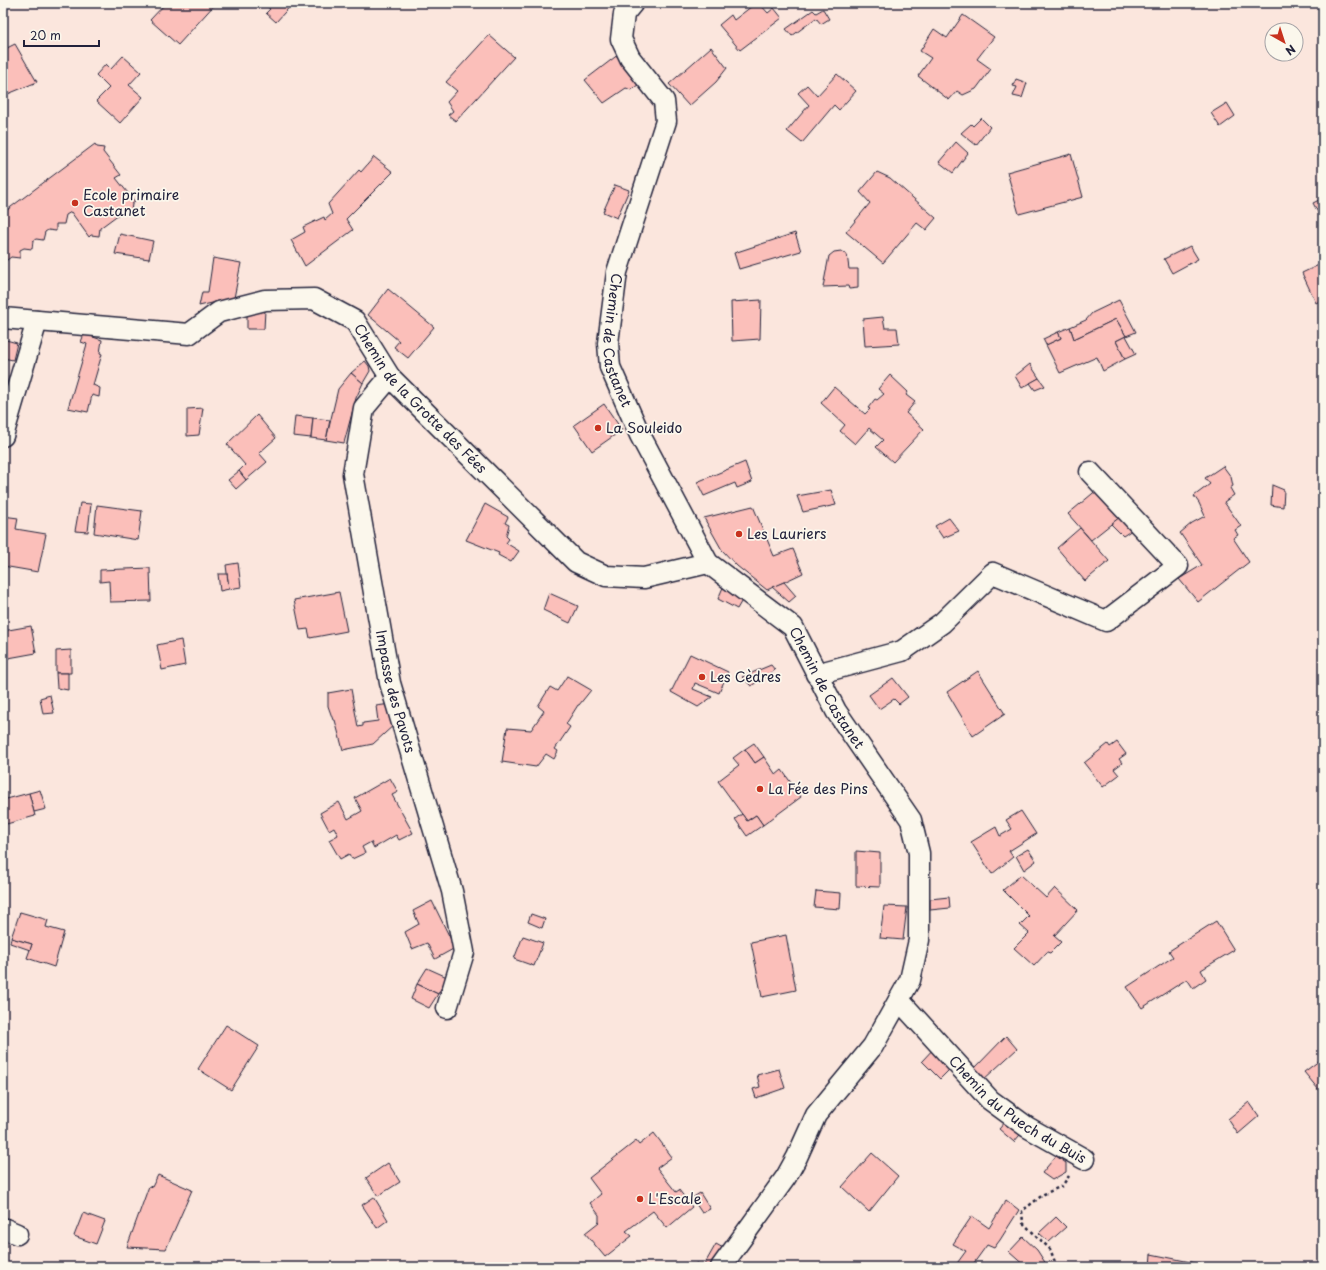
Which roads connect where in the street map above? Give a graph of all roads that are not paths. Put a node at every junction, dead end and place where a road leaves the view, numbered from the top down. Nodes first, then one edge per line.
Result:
1 (633, 3) edge
2 (3, 318) edge
3 (38, 321) junction
4 (390, 377) junction
5 (3, 436) edge
6 (1090, 472) dead end
7 (708, 563) junction
8 (816, 674) junction
9 (899, 1000) junction
10 (447, 1008) dead end
11 (1084, 1159) road end
12 (721, 1267) edge

1 - 7 street, Chemin de Castanet
2 - 3 street, Chemin de la Grotte des Fées
3 - 4 street, Chemin de la Grotte des Fées
3 - 5 street
4 - 7 street, Chemin de la Grotte des Fées
4 - 10 street, Impasse des Pavots
6 - 8 street
7 - 8 street, Chemin de Castanet
8 - 9 street, Chemin de Castanet
9 - 11 street, Chemin du Puech du Buis
9 - 12 street, Chemin de Castanet

